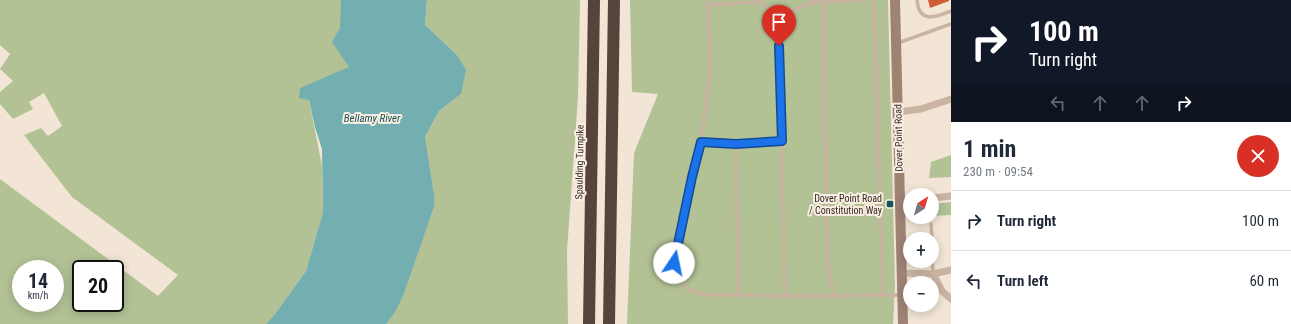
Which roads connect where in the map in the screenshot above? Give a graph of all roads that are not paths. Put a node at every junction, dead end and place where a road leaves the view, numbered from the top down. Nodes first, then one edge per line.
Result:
1 (594, 0) edge
2 (614, 0) edge
3 (708, 0) edge
4 (810, 0) edge
5 (866, 0) edge
6 (874, 0) edge
7 (895, 0) edge
8 (917, 0) edge
9 (761, 1) edge
10 (817, 1) edge
11 (824, 2) junction
12 (708, 5) junction
13 (951, 11) edge
14 (778, 14) junction
15 (951, 24) edge
16 (897, 43) junction
17 (951, 99) edge
18 (898, 112) junction
19 (782, 141) junction
20 (701, 142) junction
21 (736, 144) junction
22 (904, 188) edge
23 (951, 196) edge
24 (939, 197) edge
25 (904, 224) edge
26 (931, 224) dead end
27 (932, 232) edge
28 (933, 268) edge
29 (951, 270) edge
30 (902, 273) junction
31 (933, 274) junction
32 (738, 295) junction
33 (785, 295) junction
34 (834, 296) junction
35 (883, 296) junction
36 (902, 296) junction
37 (951, 299) edge
38 (589, 324) edge
39 (609, 324) edge
40 (903, 324) edge

1 - 38 highway, Spaulding Turnpike
2 - 39 highway
3 - 12 lane
4 - 10 lane
5 - 11 lane
6 - 35 lane
7 - 16 main road, Dover Point Road
8 - 13 lane
9 - 12 lane
9 - 14 lane
10 - 11 lane
10 - 14 lane
11 - 34 lane
12 - 20 lane
14 - 19 lane
15 - 16 lane
16 - 18 main road, Dover Point Road
17 - 18 street
18 - 22 main road, Dover Point Road
19 - 21 lane
19 - 33 lane
20 - 21 lane
20 - 32 lane
21 - 32 lane
23 - 24 street
25 - 30 main road, Dover Point Road
26 - 27 lane
28 - 31 lane
29 - 31 street
30 - 31 street
30 - 36 main road, Dover Point Road
31 - 37 street
32 - 33 lane
33 - 34 lane
34 - 35 lane
35 - 36 lane
36 - 40 main road, Dover Point Road

